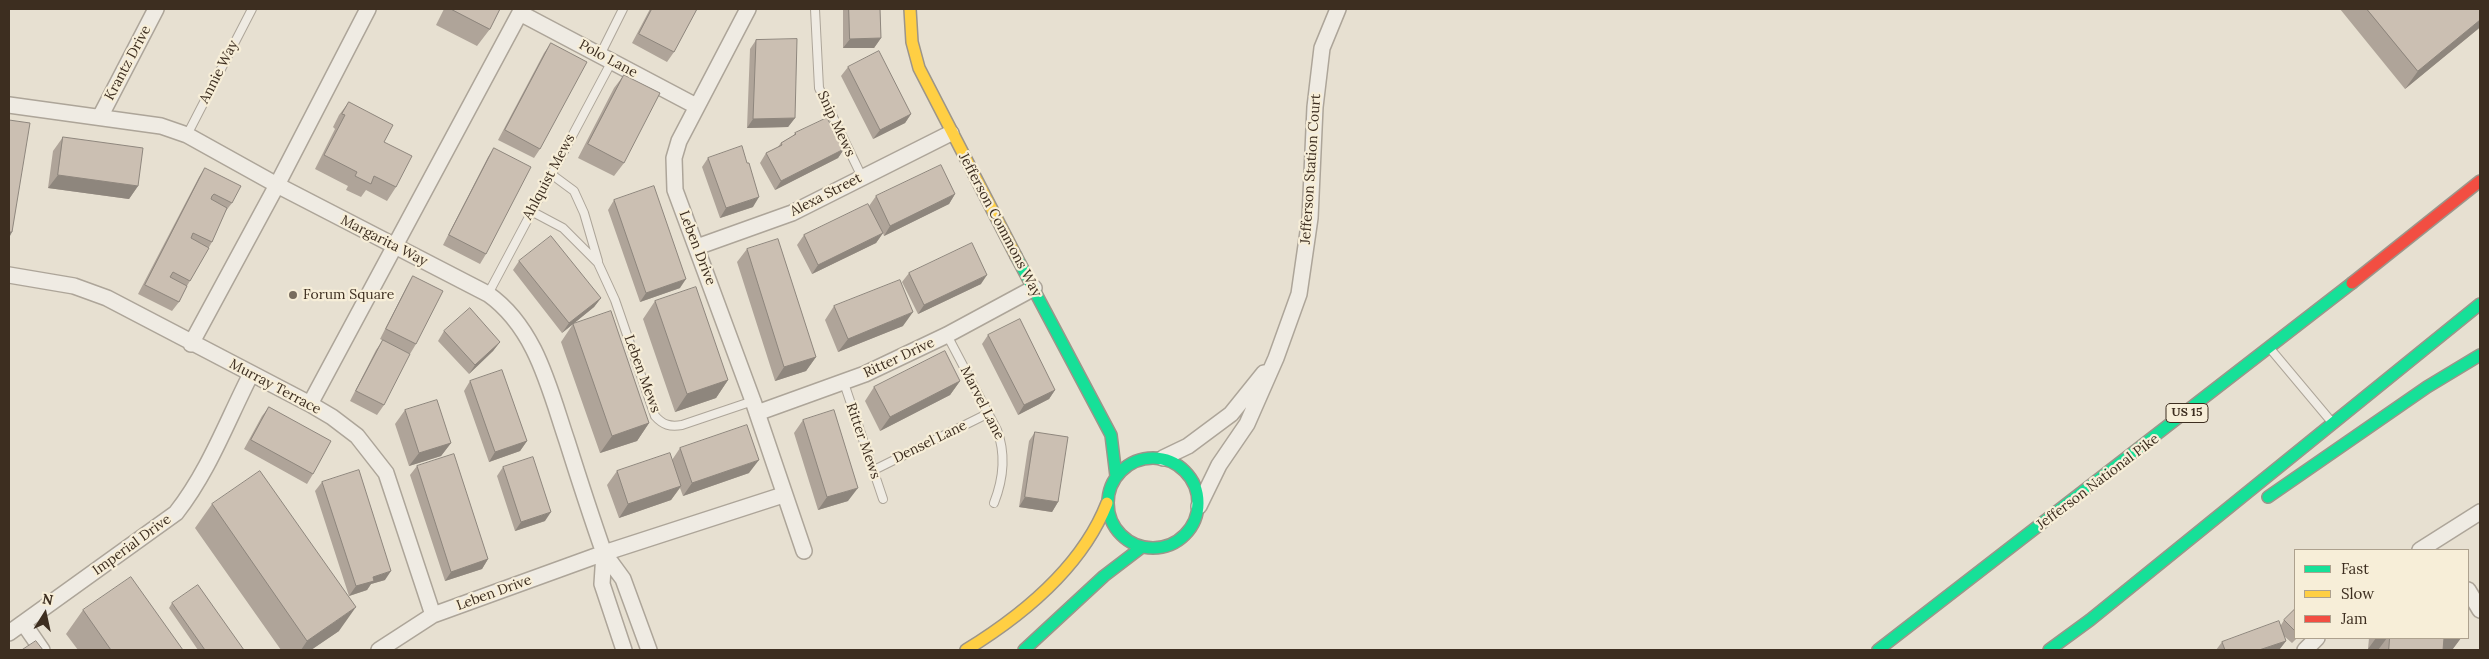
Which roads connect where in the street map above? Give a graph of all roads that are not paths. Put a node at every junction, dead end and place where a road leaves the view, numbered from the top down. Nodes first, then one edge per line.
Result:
1 (156, 9) edge
2 (252, 9) edge
3 (368, 9) edge
4 (624, 9) edge
5 (748, 9) edge
6 (815, 9) edge
7 (910, 9) edge
8 (1338, 9) edge
9 (521, 11) edge
10 (606, 58) junction
11 (9, 104) edge
12 (696, 106) junction
13 (100, 117) junction
14 (951, 133) junction
15 (186, 135) junction
16 (551, 174) junction
17 (862, 177) junction
18 (2480, 181) edge
19 (277, 185) junction
20 (531, 211) junction
21 (395, 246) junction
22 (697, 246) junction
23 (598, 262) junction
24 (9, 275) edge
25 (1034, 288) junction
26 (488, 294) junction
27 (2480, 304) edge
28 (947, 335) junction
29 (191, 344) junction
30 (2270, 349) junction
31 (2480, 355) edge
32 (1276, 358) junction
33 (251, 374) junction
34 (844, 383) junction
35 (310, 404) junction
36 (755, 407) junction
37 (987, 414) junction
38 (2333, 423) junction
39 (1111, 435) junction
40 (1143, 458) junction
41 (1163, 458) junction
42 (874, 470) junction
43 (1116, 476) junction
44 (783, 495) junction
45 (882, 499) dead end
46 (994, 503) dead end
47 (1107, 503) junction
48 (1199, 506) junction
49 (2254, 506) dead end
50 (2480, 512) edge
51 (2221, 529) dead end
52 (2439, 545) edge
53 (1142, 547) junction
54 (2424, 549) edge
55 (804, 551) dead end
56 (604, 553) junction
57 (2469, 592) edge
58 (2480, 610) edge
59 (433, 615) junction
60 (2090, 620) junction
61 (24, 624) junction
62 (9, 633) edge
63 (2315, 639) edge
64 (42, 650) edge
65 (379, 650) edge
66 (624, 650) edge
67 (649, 650) edge
68 (966, 650) edge
69 (1024, 650) edge
70 (1878, 650) edge
71 (2049, 650) edge
72 (2305, 650) edge

1 - 13 street, Krantz Drive
2 - 15 lane, Annie Way
3 - 19 street
4 - 10 lane, Ahlquist Mews
5 - 12 street, Leben Drive
6 - 17 lane, Snip Mews
7 - 14 main road, Jefferson Commons Way
8 - 32 street, Jefferson Station Court
9 - 10 street, Polo Lane
9 - 21 street
10 - 12 street, Polo Lane
10 - 16 lane, Ahlquist Mews
11 - 13 street, Margarita Way
12 - 22 street, Leben Drive
13 - 15 street, Margarita Way
14 - 17 street, Alexa Street
14 - 25 main road, Jefferson Commons Way
15 - 19 street, Margarita Way
16 - 20 lane, Ahlquist Mews
16 - 23 lane, Leben Mews
17 - 22 street, Alexa Street
18 - 30 main road, Jefferson National Pike / US 15
19 - 21 street, Margarita Way
19 - 29 street
20 - 23 lane, Leben Mews
20 - 26 lane, Ahlquist Mews
21 - 26 street, Margarita Way
21 - 35 street
22 - 36 street, Leben Drive
23 - 36 lane, Leben Mews
24 - 29 street, Murray Terrace
25 - 28 street, Ritter Drive
25 - 39 main road, Jefferson Commons Way
26 - 56 street, Margarita Way
27 - 38 main road
28 - 34 street, Ritter Drive
28 - 37 lane, Marvel Lane
29 - 33 street, Murray Terrace
30 - 38 lane
30 - 70 main road, Jefferson National Pike / US 15
31 - 49 main road
32 - 41 street, Jefferson Station Court
32 - 48 street, Jefferson Station Court
33 - 35 street, Murray Terrace
33 - 61 street, Imperial Drive
34 - 36 street, Ritter Drive
34 - 42 lane, Ritter Mews
35 - 59 street, Murray Terrace
36 - 44 street, Leben Drive
37 - 42 lane, Densel Lane
37 - 46 lane, Marvel Lane
38 - 60 main road
39 - 40 main road, Jefferson Commons Way
39 - 43 main road, Jefferson Commons Way
40 - 41 main road
40 - 43 main road
41 - 48 main road
42 - 45 lane, Ritter Mews
43 - 47 main road
44 - 55 street, Leben Drive
44 - 56 street, Leben Drive
47 - 53 main road
47 - 68 main road
48 - 53 main road
50 - 52 street
51 - 60 main road
52 - 54 street
53 - 69 main road
56 - 59 street, Leben Drive
56 - 66 street, Margarita Way
56 - 67 street, Margarita Way
57 - 58 street
59 - 65 street, Leben Drive
60 - 71 main road
61 - 62 street, Imperial Drive
61 - 64 street
63 - 72 street

